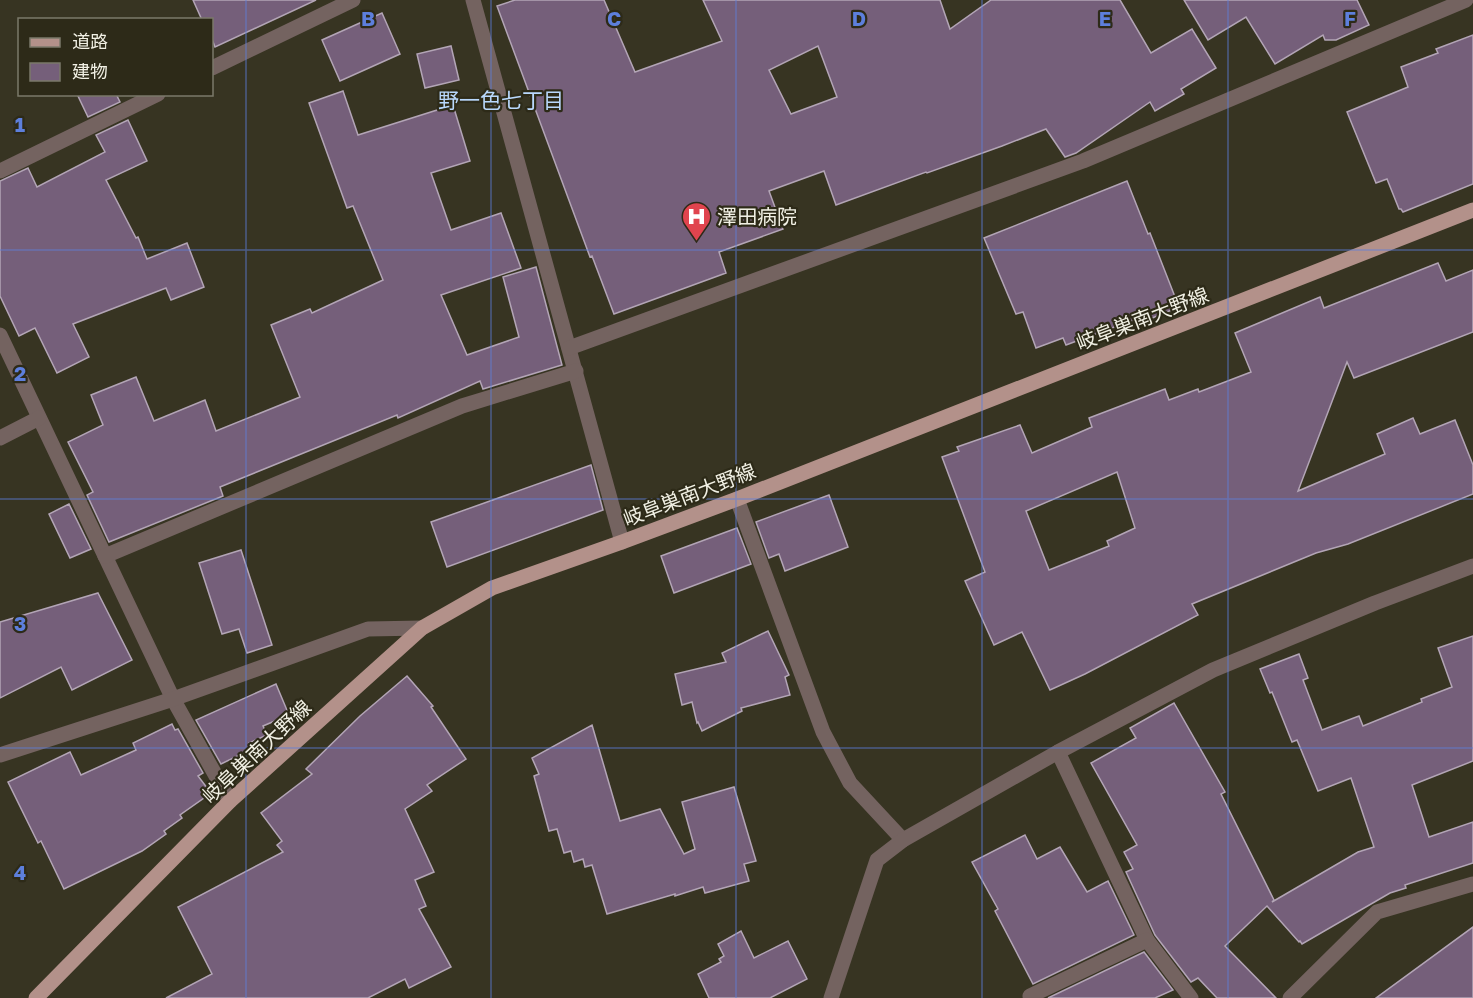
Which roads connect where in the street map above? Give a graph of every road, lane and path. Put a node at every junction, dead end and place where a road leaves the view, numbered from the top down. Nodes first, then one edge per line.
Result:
1 (353, 0) edge
2 (473, 0) edge
3 (1466, 0) edge
4 (213, 68) edge
5 (154, 96) edge
6 (0, 171) edge
7 (1473, 210) edge
8 (0, 336) edge
9 (569, 348) junction
10 (576, 371) junction
11 (39, 418) junction
12 (0, 438) edge
13 (737, 499) junction
14 (622, 542) junction
15 (105, 556) junction
16 (1473, 566) edge
17 (422, 628) junction
18 (173, 699) junction
19 (1058, 752) junction
20 (0, 755) edge
21 (230, 801) junction
22 (903, 840) junction
23 (1473, 884) edge
24 (1147, 940) junction
25 (1030, 996) dead end
26 (36, 998) edge
27 (831, 998) edge
28 (1191, 998) edge
29 (1290, 998) edge

1 - 4 street
2 - 9 street
3 - 9 street
5 - 6 street
7 - 13 main road, 岐阜巣南大野線
8 - 11 street
9 - 10 street
10 - 14 street
10 - 15 street
11 - 12 street
11 - 15 street
13 - 14 main road, 岐阜巣南大野線
13 - 22 street
14 - 17 main road, 岐阜巣南大野線
15 - 18 street
16 - 19 street
17 - 18 street
17 - 21 main road, 岐阜巣南大野線
18 - 20 street
18 - 21 street
19 - 22 street
19 - 24 street
21 - 26 main road, 岐阜巣南大野線
22 - 27 street
23 - 29 street
24 - 25 street
24 - 28 street

